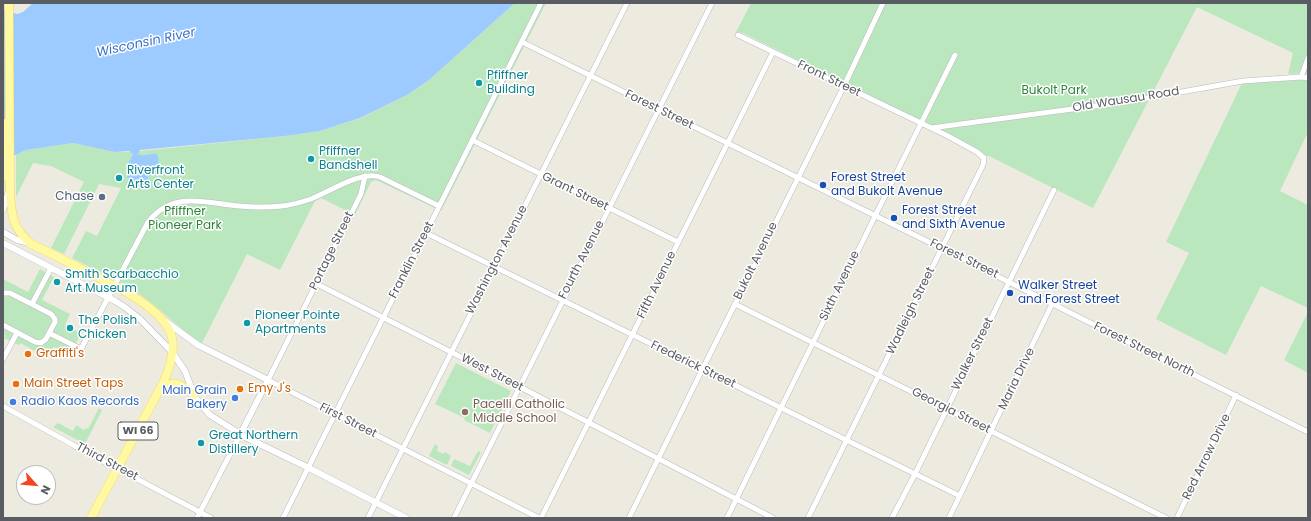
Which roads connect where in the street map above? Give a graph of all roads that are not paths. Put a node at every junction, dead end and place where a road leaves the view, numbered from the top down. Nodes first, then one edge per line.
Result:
1 (9, 3) edge
2 (541, 3) edge
3 (627, 3) edge
4 (712, 3) edge
5 (883, 3) edge
6 (738, 35) dead end
7 (522, 42) junction
8 (773, 52) junction
9 (955, 55) dead end
10 (1308, 58) edge
11 (590, 76) junction
12 (1301, 77) junction
13 (1308, 78) edge
14 (844, 86) junction
15 (659, 109) junction
16 (3, 123) edge
17 (921, 123) junction
18 (931, 128) junction
19 (472, 140) junction
20 (727, 143) junction
21 (7, 164) edge
22 (541, 175) junction
23 (365, 176) junction
24 (3, 177) edge
25 (797, 178) junction
26 (10, 185) junction
27 (1054, 190) dead end
28 (439, 206) junction
29 (608, 208) junction
30 (3, 209) edge
31 (875, 216) junction
32 (3, 232) edge
33 (426, 233) junction
34 (678, 242) junction
35 (3, 243) edge
36 (31, 244) junction
37 (941, 248) junction
38 (494, 267) junction
39 (51, 268) junction
40 (1009, 282) junction
41 (316, 284) junction
42 (114, 286) junction
43 (3, 293) edge
44 (108, 298) junction
45 (562, 301) junction
46 (32, 304) junction
47 (735, 304) junction
48 (1052, 304) junction
49 (383, 317) junction
50 (161, 318) junction
51 (3, 325) edge
52 (17, 332) junction
53 (50, 334) junction
54 (632, 335) junction
55 (813, 342) junction
56 (172, 352) junction
57 (451, 352) junction
58 (3, 359) edge
59 (702, 370) junction
60 (879, 375) junction
61 (268, 380) junction
62 (520, 387) junction
63 (158, 393) junction
64 (194, 395) junction
65 (1236, 395) junction
66 (3, 406) edge
67 (780, 408) junction
68 (947, 408) junction
69 (335, 415) junction
70 (589, 423) junction
71 (992, 431) junction
72 (1308, 432) edge
73 (241, 433) junction
74 (847, 441) junction
75 (403, 449) junction
76 (659, 459) junction
77 (117, 468) junction
78 (309, 468) junction
79 (915, 474) junction
80 (472, 483) junction
81 (960, 496) junction
82 (736, 499) junction
83 (376, 502) junction
84 (200, 512) junction
85 (91, 518) edge
86 (197, 518) edge
87 (211, 518) edge
88 (283, 518) edge
89 (368, 518) edge
90 (406, 518) edge
91 (454, 518) edge
92 (540, 518) edge
93 (629, 518) edge
94 (727, 518) edge
95 (773, 518) edge
96 (808, 518) edge
97 (892, 518) edge
98 (949, 518) edge
99 (1166, 518) edge
100 (1178, 518) edge

1 - 21 main road, WI 66
2 - 7 street, Franklin Street
3 - 11 street, Washington Avenue
4 - 15 street, Fourth Avenue
5 - 14 street, Bukolt Avenue
6 - 8 street, Front Street
7 - 11 street, Forest Street
7 - 19 street, Franklin Street
8 - 14 street, Front Street
8 - 20 street, Fifth Avenue
9 - 17 street, Sixth Avenue
10 - 12 street
11 - 15 street, Forest Street
11 - 22 street, Washington Avenue
12 - 13 street, Old Wausau Road
12 - 18 street, Old Wausau Road
14 - 17 street, Front Street
14 - 25 street, Bukolt Avenue
15 - 20 street, Forest Street
15 - 29 street, Fourth Avenue
16 - 21 main road, WI 66
17 - 18 street
17 - 31 street, Sixth Avenue
18 - 37 street, Wadleigh Street
19 - 22 street, Grant Street
19 - 28 street, Franklin Street
20 - 25 street, Forest Street
20 - 34 street, Fifth Avenue
21 - 24 main road, WI 66
21 - 26 main road, WI 66
22 - 29 street, Grant Street
22 - 38 street, Washington Avenue
23 - 28 street
23 - 41 street, Portage Street
23 - 42 street
25 - 31 street
25 - 47 street, Bukolt Avenue
26 - 30 street
26 - 36 main road, WI 66
27 - 40 street, Walker Street
28 - 33 street, Franklin Street
29 - 34 street, Grant Street
29 - 45 street, Fourth Avenue
31 - 37 street, Forest Street
31 - 55 street, Sixth Avenue
32 - 36 street
33 - 38 street, Frederick Street
33 - 49 street, Franklin Street
34 - 54 street, Fifth Avenue
35 - 39 street
36 - 42 main road, WI 66
37 - 40 street, Forest Street
37 - 60 street, Wadleigh Street
38 - 45 street, Frederick Street
38 - 57 street, Washington Avenue
39 - 44 street
39 - 46 street
40 - 48 street, Forest Street
40 - 68 street, Walker Street
41 - 49 street, West Street
41 - 61 street, Portage Street
42 - 44 street
42 - 50 main road, WI 66
43 - 46 street
44 - 53 street
44 - 56 street
45 - 54 street, Frederick Street
45 - 62 street, Fourth Avenue
46 - 53 street
47 - 55 street, Georgia Street
47 - 59 street, Bukolt Avenue
48 - 65 street, Forest Street North
48 - 71 street, Maria Drive
49 - 57 street, West Street
49 - 69 street, Franklin Street
50 - 56 main road, WI 66
50 - 61 street, First Street
51 - 52 street
52 - 53 street
52 - 58 street
54 - 59 street, Frederick Street
54 - 70 street, Fifth Avenue
55 - 60 street, Georgia Street
55 - 67 street, Sixth Avenue
56 - 63 main road, WI 66
56 - 64 street
57 - 62 street, West Street
57 - 75 street, Washington Avenue
59 - 67 street, Frederick Street
59 - 76 street, Bukolt Avenue
60 - 68 street, Georgia Street
60 - 74 street, Wadleigh Street
61 - 69 street, First Street
61 - 73 street, Portage Street
62 - 70 street, West Street
62 - 80 street, Fourth Avenue
63 - 64 main road
63 - 77 main road, WI 66
64 - 73 street
65 - 72 street
65 - 100 street, Red Arrow Drive
66 - 77 street, Third Street
67 - 74 street, Frederick Street
67 - 82 street, Sixth Avenue
68 - 71 street, Georgia Street
68 - 79 street, Walker Street
69 - 75 street, First Street
69 - 78 street, Franklin Street
70 - 76 street, West Street
70 - 92 street, Fifth Avenue
71 - 81 street, Maria Drive
71 - 99 street, Georgia Street
73 - 78 street
73 - 84 street, Portage Street
74 - 79 street, Frederick Street
74 - 96 street, Wadleigh Street
75 - 80 street, First Street
75 - 83 street, Washington Avenue
76 - 82 street, West Street
76 - 93 street, Bukolt Avenue
77 - 84 street, Third Street
77 - 85 main road, WI 66
78 - 83 street
78 - 88 street, Franklin Street
79 - 81 street, Frederick Street
79 - 97 street, Walker Street
80 - 91 street, Fourth Avenue
80 - 92 street, First Street
81 - 98 street, Maria Drive
82 - 94 street, Sixth Avenue
82 - 95 street, West Street
83 - 89 street, Washington Avenue
83 - 90 street
84 - 86 street, Portage Street
84 - 87 street, Third Street

